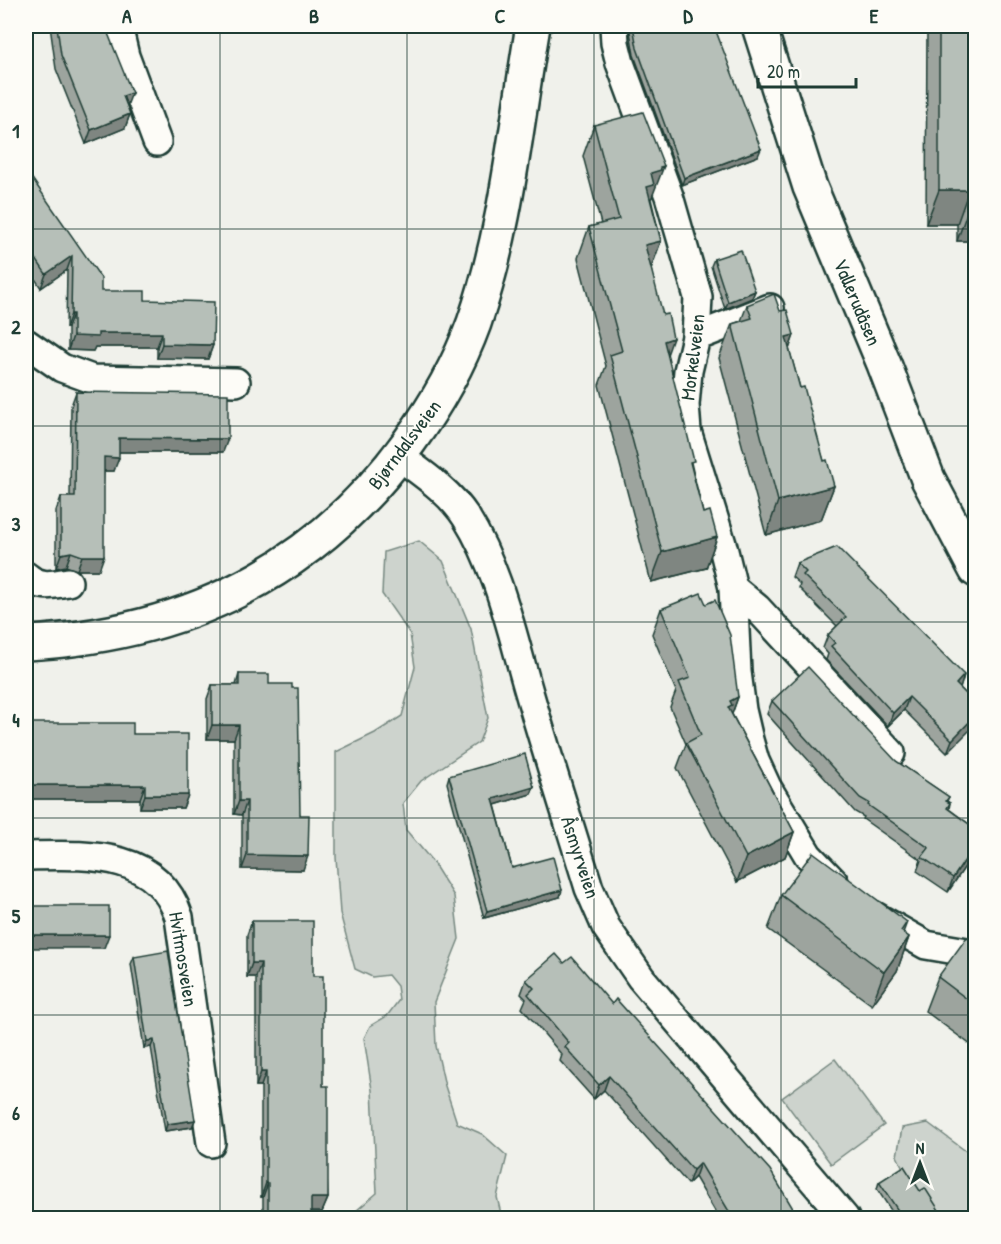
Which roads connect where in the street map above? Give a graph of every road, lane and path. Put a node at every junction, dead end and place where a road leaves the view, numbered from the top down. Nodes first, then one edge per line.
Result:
1 (118, 26) edge
2 (532, 26) edge
3 (614, 26) edge
4 (759, 26) edge
5 (157, 142) dead end
6 (770, 308) edge
7 (696, 338) junction
8 (26, 343) edge
9 (236, 382) dead end
10 (399, 456) junction
11 (975, 570) edge
12 (26, 576) edge
13 (68, 582) dead end
14 (733, 588) junction
15 (26, 643) edge
16 (891, 753) edge
17 (26, 856) edge
18 (973, 953) edge
19 (211, 1143) dead end
20 (845, 1218) edge

1 - 5 street
2 - 10 street, Bjørndalsveien
3 - 7 street, Morkelveien
4 - 11 street, Vallerudåsen
6 - 7 street
7 - 14 street, Morkelveien
8 - 9 street
10 - 15 street, Bjørndalsveien
10 - 20 street, Åsmyrveien
12 - 13 street
14 - 16 street
14 - 18 street, Morkelveien
17 - 19 street, Hvitmosveien

